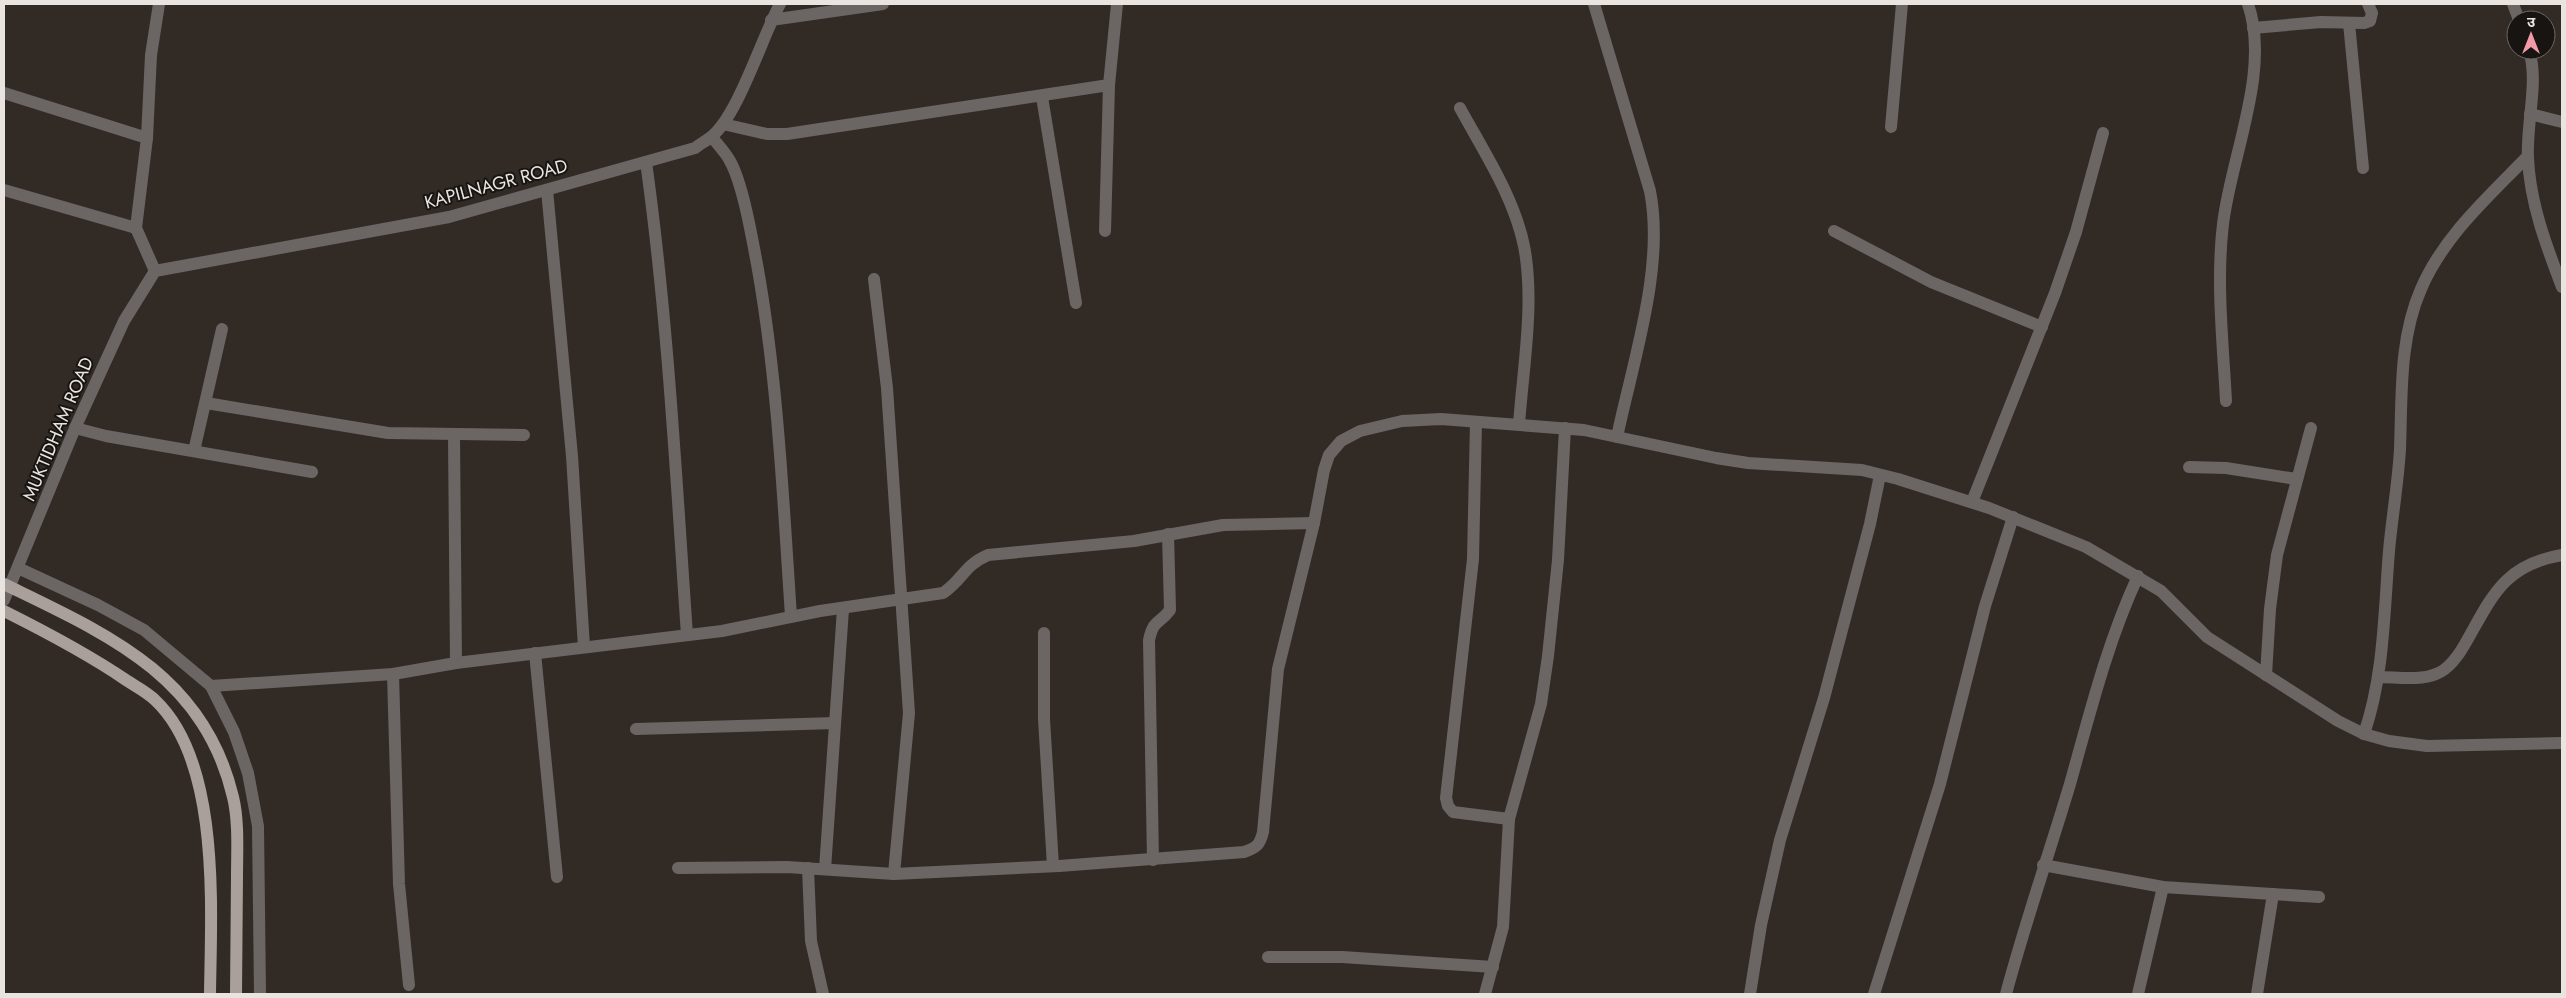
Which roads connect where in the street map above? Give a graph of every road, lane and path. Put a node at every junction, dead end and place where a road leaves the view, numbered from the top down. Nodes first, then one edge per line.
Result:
1 (159, 4) edge
2 (780, 4) edge
3 (882, 4) edge
4 (1117, 4) edge
5 (1594, 4) edge
6 (1902, 4) edge
7 (2248, 4) edge
8 (2368, 4) edge
9 (772, 20) junction
10 (2349, 23) junction
11 (2253, 28) junction
12 (2531, 60) edge
13 (1109, 86) junction
14 (4, 93) edge
15 (1042, 97) junction
16 (1460, 108) dead end
17 (2530, 114) junction
18 (2562, 122) edge
19 (723, 124) junction
20 (1891, 127) dead end
21 (2103, 133) dead end
22 (712, 137) junction
23 (147, 138) junction
24 (2528, 157) junction
25 (646, 162) junction
26 (2363, 168) dead end
27 (4, 190) edge
28 (547, 190) junction
29 (136, 228) junction
30 (1105, 231) dead end
31 (1834, 231) dead end
32 (155, 271) junction
33 (874, 279) dead end
34 (2562, 287) edge
35 (1076, 302) dead end
36 (2042, 326) junction
37 (222, 330) dead end
38 (2226, 401) dead end
39 (206, 403) junction
40 (1476, 422) junction
41 (1519, 424) junction
42 (75, 428) junction
43 (1565, 428) junction
44 (2311, 428) dead end
45 (524, 435) dead end
46 (454, 436) junction
47 (1616, 437) junction
48 (194, 451) junction
49 (2189, 468) dead end
50 (312, 472) dead end
51 (1880, 475) junction
52 (2296, 479) junction
53 (1972, 502) junction
54 (2013, 517) junction
55 (1314, 523) junction
56 (1168, 534) junction
57 (2562, 554) edge
58 (18, 568) junction
59 (2138, 576) junction
60 (7, 586) edge
61 (4, 600) edge
62 (901, 601) junction
63 (843, 609) junction
64 (4, 611) edge
65 (791, 616) junction
66 (1044, 633) dead end
67 (687, 635) junction
68 (584, 647) junction
69 (535, 653) junction
70 (456, 662) junction
71 (392, 674) junction
72 (2266, 675) junction
73 (2378, 677) junction
74 (211, 686) junction
75 (835, 723) junction
76 (636, 729) dead end
77 (2364, 734) junction
78 (2562, 743) edge
79 (1509, 818) junction
80 (1154, 860) junction
81 (2043, 864) junction
82 (1053, 866) junction
83 (678, 868) dead end
84 (808, 868) junction
85 (825, 870) junction
86 (894, 874) junction
87 (557, 877) dead end
88 (2163, 886) junction
89 (2273, 894) junction
90 (2319, 897) dead end
91 (1268, 957) dead end
92 (1493, 967) junction
93 (409, 985) dead end
94 (210, 994) edge
95 (236, 994) edge
96 (260, 994) edge
97 (823, 994) edge
98 (1485, 994) edge
99 (1750, 994) edge
100 (1874, 994) edge
101 (2006, 994) edge
102 (2138, 994) edge
103 (2257, 994) edge

1 - 23 street
2 - 9 street, KAPILNAGR ROAD
3 - 9 street
4 - 13 street
5 - 47 street
6 - 20 street
7 - 11 street
8 - 10 street
9 - 19 street, KAPILNAGR ROAD
10 - 11 street
10 - 26 street
11 - 38 street
12 - 17 street
13 - 15 street
13 - 30 street
14 - 23 street
15 - 19 street
15 - 35 street
16 - 41 street
17 - 18 street
17 - 24 street
19 - 22 street, KAPILNAGR ROAD
21 - 36 street
22 - 25 street, KAPILNAGR ROAD
22 - 65 street
23 - 29 street
24 - 34 street
24 - 73 street
25 - 28 street, KAPILNAGR ROAD
25 - 67 street
27 - 29 street
28 - 32 street, KAPILNAGR ROAD
28 - 68 street
29 - 32 street
31 - 36 street
32 - 42 street, MUKTIDHAM ROAD
33 - 62 street
36 - 53 street
37 - 39 street
39 - 46 street
39 - 48 street
40 - 41 street
40 - 55 street
40 - 79 street
41 - 43 street
42 - 48 street
42 - 58 street, MUKTIDHAM ROAD
43 - 47 street
43 - 79 street
44 - 52 street
45 - 46 street
46 - 70 street
47 - 51 street
48 - 50 street
49 - 52 street
51 - 53 street
51 - 99 street
52 - 72 street
53 - 54 street
54 - 59 street
54 - 100 street
55 - 56 street
55 - 80 street
56 - 62 street
56 - 80 street
57 - 73 street
58 - 60 street, MUKTIDHAM ROAD
58 - 74 street
59 - 72 street
59 - 81 street
60 - 61 street, MUKTIDHAM ROAD
60 - 95 main road
62 - 63 street
62 - 86 street
63 - 65 street
63 - 75 street
64 - 94 main road
65 - 67 street
66 - 82 street
67 - 68 street
68 - 69 street
69 - 70 street
69 - 87 street
70 - 71 street
71 - 74 street
71 - 93 street
72 - 77 street
73 - 77 street
74 - 96 street
75 - 76 street
75 - 85 street
77 - 78 street
79 - 92 street
80 - 82 street
81 - 88 street
81 - 101 street
82 - 86 street
83 - 84 street
84 - 85 street
84 - 97 street
85 - 86 street
88 - 89 street
88 - 102 street
89 - 90 street
89 - 103 street
91 - 92 street
92 - 98 street

